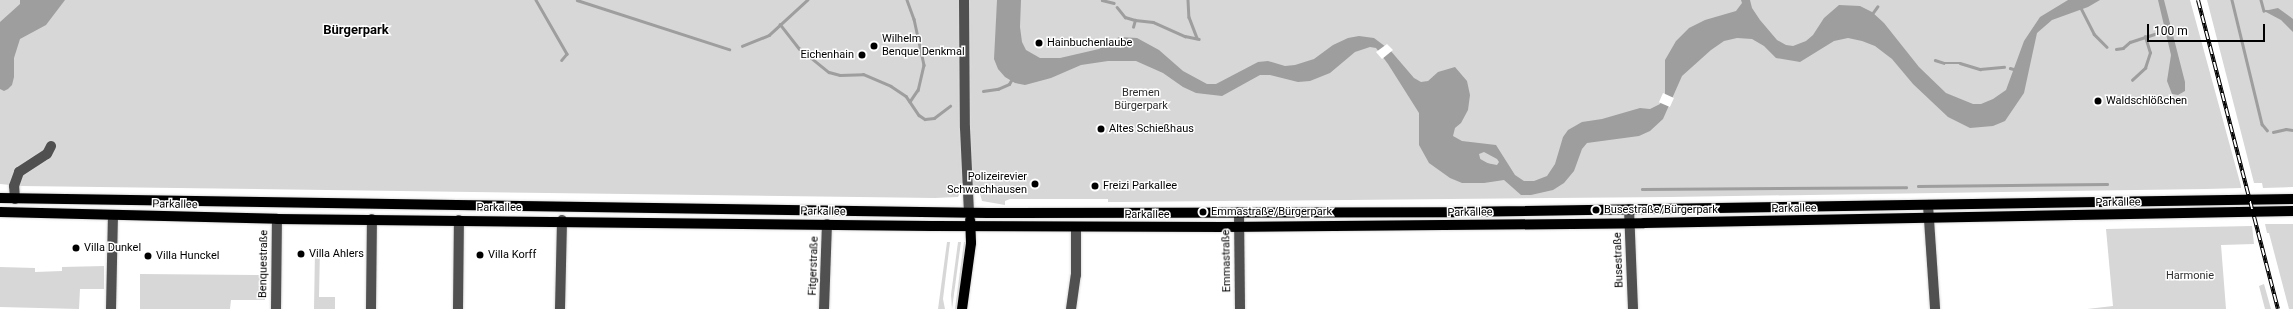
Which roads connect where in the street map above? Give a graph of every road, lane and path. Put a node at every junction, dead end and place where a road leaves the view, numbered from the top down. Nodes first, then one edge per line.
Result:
1 (964, 0) edge
2 (50, 146) dead end
3 (0, 198) edge
4 (15, 199) junction
5 (2293, 199) edge
6 (1928, 205) junction
7 (562, 207) junction
8 (1630, 209) junction
9 (0, 212) edge
10 (1239, 212) junction
11 (2293, 212) edge
12 (969, 213) junction
13 (113, 216) junction
14 (277, 219) junction
15 (372, 219) junction
16 (1928, 219) junction
17 (459, 220) junction
18 (562, 220) junction
19 (1630, 223) junction
20 (827, 224) junction
21 (970, 226) junction
22 (1076, 227) junction
23 (1239, 227) junction
24 (111, 309) edge
25 (276, 309) edge
26 (371, 309) edge
27 (458, 309) edge
28 (560, 309) edge
29 (824, 309) edge
30 (962, 309) edge
31 (1071, 309) edge
32 (1240, 309) edge
33 (1633, 309) edge
34 (1936, 309) edge

1 - 12 street
2 - 4 street
3 - 4 main road, Parkallee
4 - 7 main road, Parkallee
5 - 6 main road, Parkallee
6 - 8 main road, Parkallee
6 - 16 street
7 - 12 main road, Parkallee
7 - 18 main road
8 - 10 main road, Parkallee
8 - 19 street, Busestraße
9 - 13 main road, Parkallee
10 - 12 main road, Parkallee
10 - 23 street, Emmastraße
11 - 16 main road, Parkallee
12 - 21 main road
13 - 14 main road, Parkallee
13 - 24 street
14 - 15 main road, Parkallee
14 - 25 street, Benquestraße
15 - 17 main road, Parkallee
15 - 26 street
16 - 19 main road, Parkallee
16 - 34 street
17 - 18 main road, Parkallee
17 - 27 street
18 - 20 main road, Parkallee
18 - 28 street
19 - 23 main road, Parkallee
19 - 33 street, Busestraße
20 - 21 main road, Parkallee
20 - 29 street, Fitgerstraße
21 - 22 main road, Parkallee
21 - 30 main road
22 - 23 main road, Parkallee
22 - 31 street
23 - 32 street, Emmastraße

